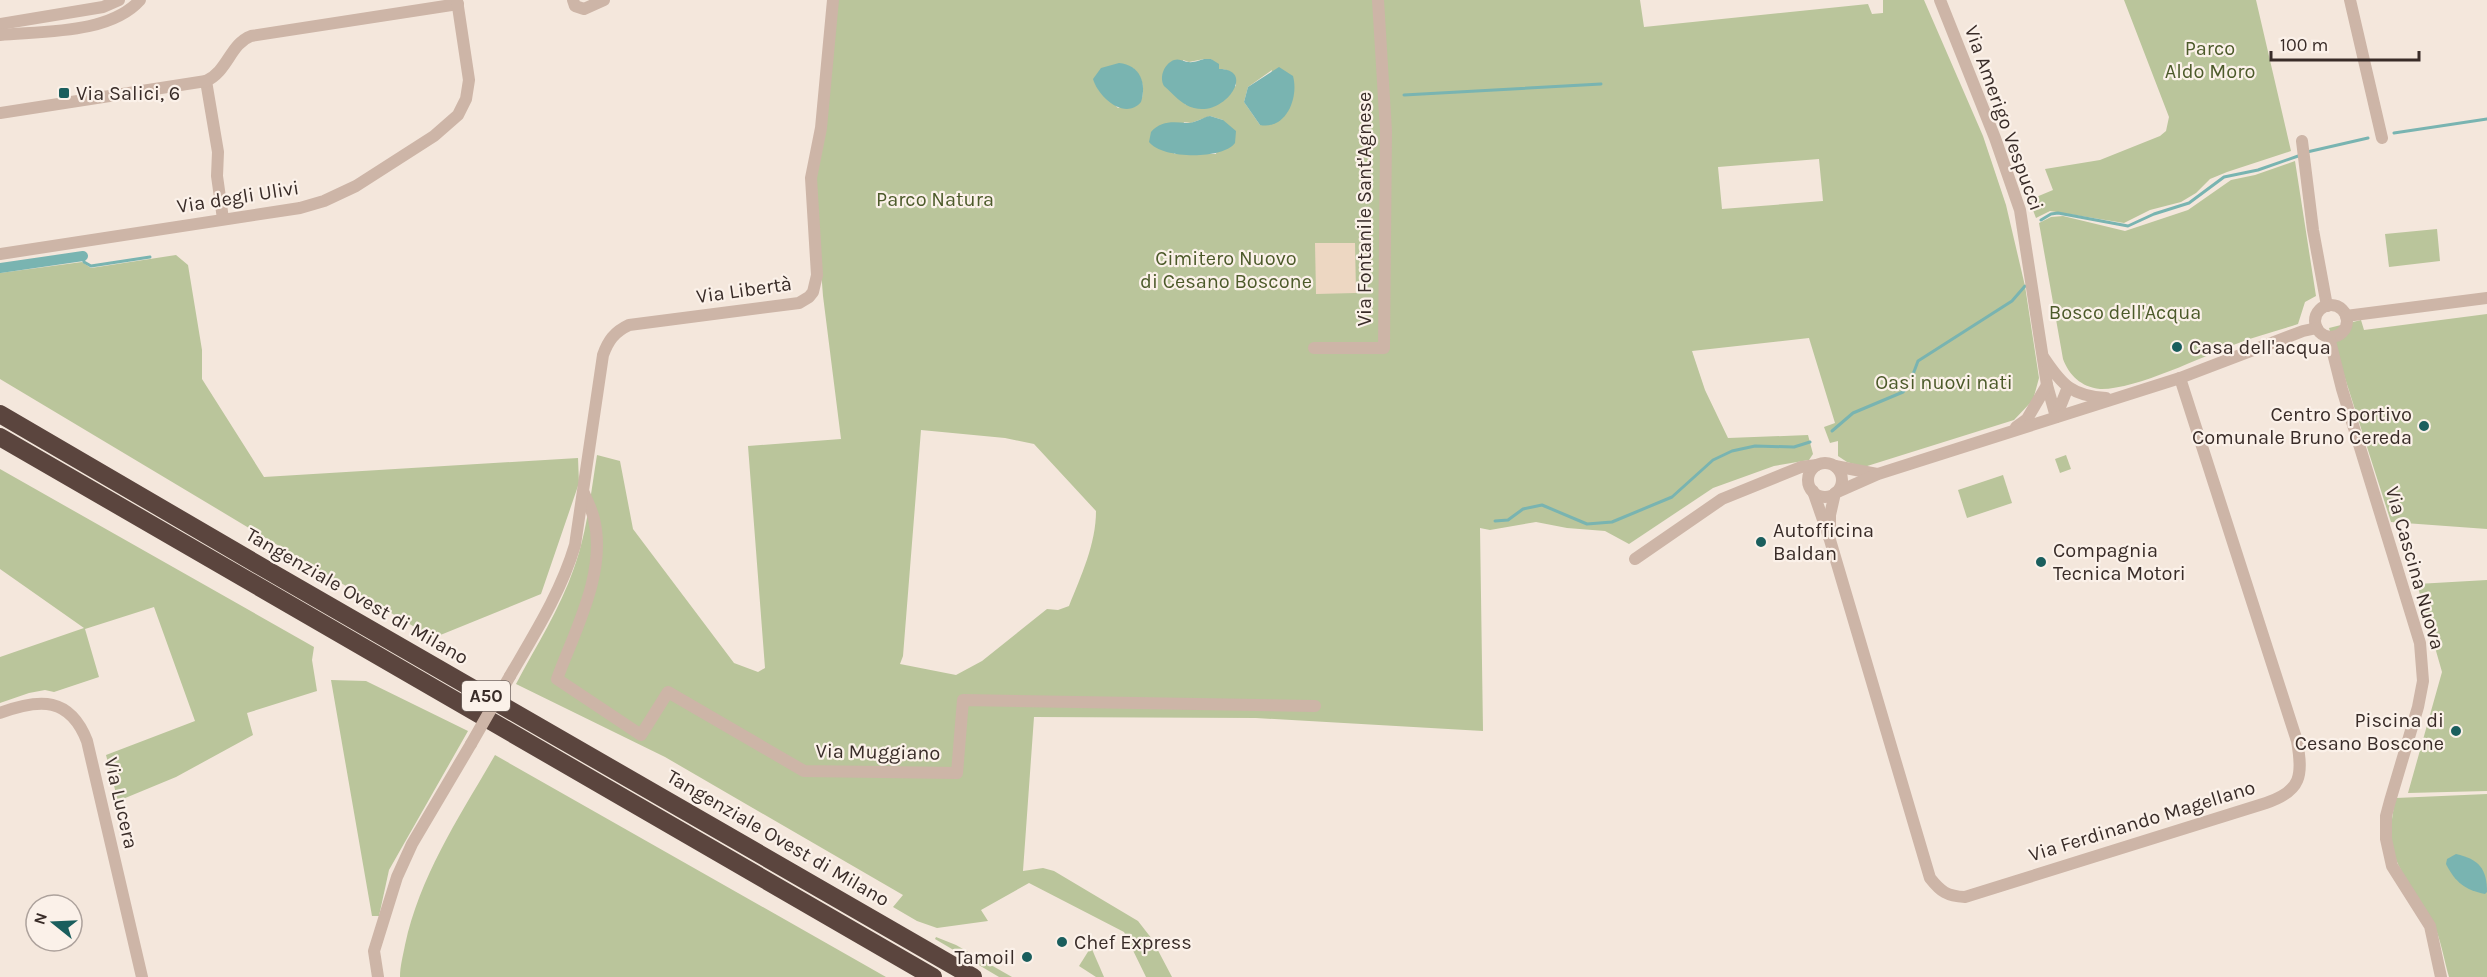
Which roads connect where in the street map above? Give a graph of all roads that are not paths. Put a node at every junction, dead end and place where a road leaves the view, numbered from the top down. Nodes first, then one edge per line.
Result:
1 (119, 0) edge
2 (140, 0) edge
3 (604, 0) edge
4 (833, 0) edge
5 (1378, 0) edge
6 (1940, 0) edge
7 (2350, 0) edge
8 (457, 2) edge
9 (574, 3) edge
10 (0, 24) edge
11 (0, 35) edge
12 (206, 81) junction
13 (0, 113) edge
14 (2382, 138) dead end
15 (2302, 141) dead end
16 (223, 219) junction
17 (0, 254) edge
18 (2487, 298) edge
19 (2327, 306) junction
20 (2346, 316) junction
21 (2317, 328) junction
22 (2329, 337) junction
23 (1314, 348) dead end
24 (2043, 356) junction
25 (2180, 378) junction
26 (2047, 385) junction
27 (2068, 387) junction
28 (2113, 399) junction
29 (0, 414) edge
30 (2056, 417) junction
31 (2007, 433) junction
32 (0, 437) edge
33 (590, 452) joint
34 (1816, 465) junction
35 (1835, 466) junction
36 (1878, 474) junction
37 (1784, 475) junction
38 (1811, 487) junction
39 (584, 493) junction
40 (1836, 493) junction
41 (1830, 540) junction
42 (1635, 559) dead end
43 (1315, 706) dead end
44 (0, 713) edge
45 (142, 977) edge
46 (378, 977) edge
47 (933, 977) edge
48 (973, 977) edge
49 (2441, 977) edge

1 - 10 street
2 - 11 street
3 - 9 street
4 - 33 street, Via Libertà
5 - 23 street, Via Fontanile Sant'Agnese
6 - 24 street, Via Amerigo Vespucci
7 - 14 street
8 - 12 street
8 - 16 street, Via degli Ulivi
12 - 13 street
12 - 16 street
15 - 19 street
16 - 17 street, Via degli Ulivi
18 - 20 street
19 - 20 street
19 - 21 street
20 - 22 street
21 - 22 street
21 - 25 street
22 - 49 street, Via Cascina Nuova
24 - 26 street, Via Amerigo Vespucci
24 - 27 street
25 - 28 street
25 - 41 street, Via Ferdinando Magellano
26 - 30 street, Via Amerigo Vespucci
26 - 31 street
27 - 28 street
27 - 30 street
28 - 30 street
29 - 48 highway, Tangenziale Ovest di Milano / A50
30 - 31 street
31 - 36 street
32 - 47 highway, Tangenziale Ovest di Milano / A50
33 - 39 street, Via Muggiano
34 - 35 street
34 - 37 street
34 - 38 street
35 - 36 street
35 - 40 street
36 - 40 street
37 - 38 street
37 - 42 street
38 - 40 street
38 - 41 street, Via Ferdinando Magellano
39 - 43 street, Via Muggiano
39 - 46 street, Via Muggiano, bridge
40 - 41 street, Via Ferdinando Magellano
44 - 45 street, Via Lucera

